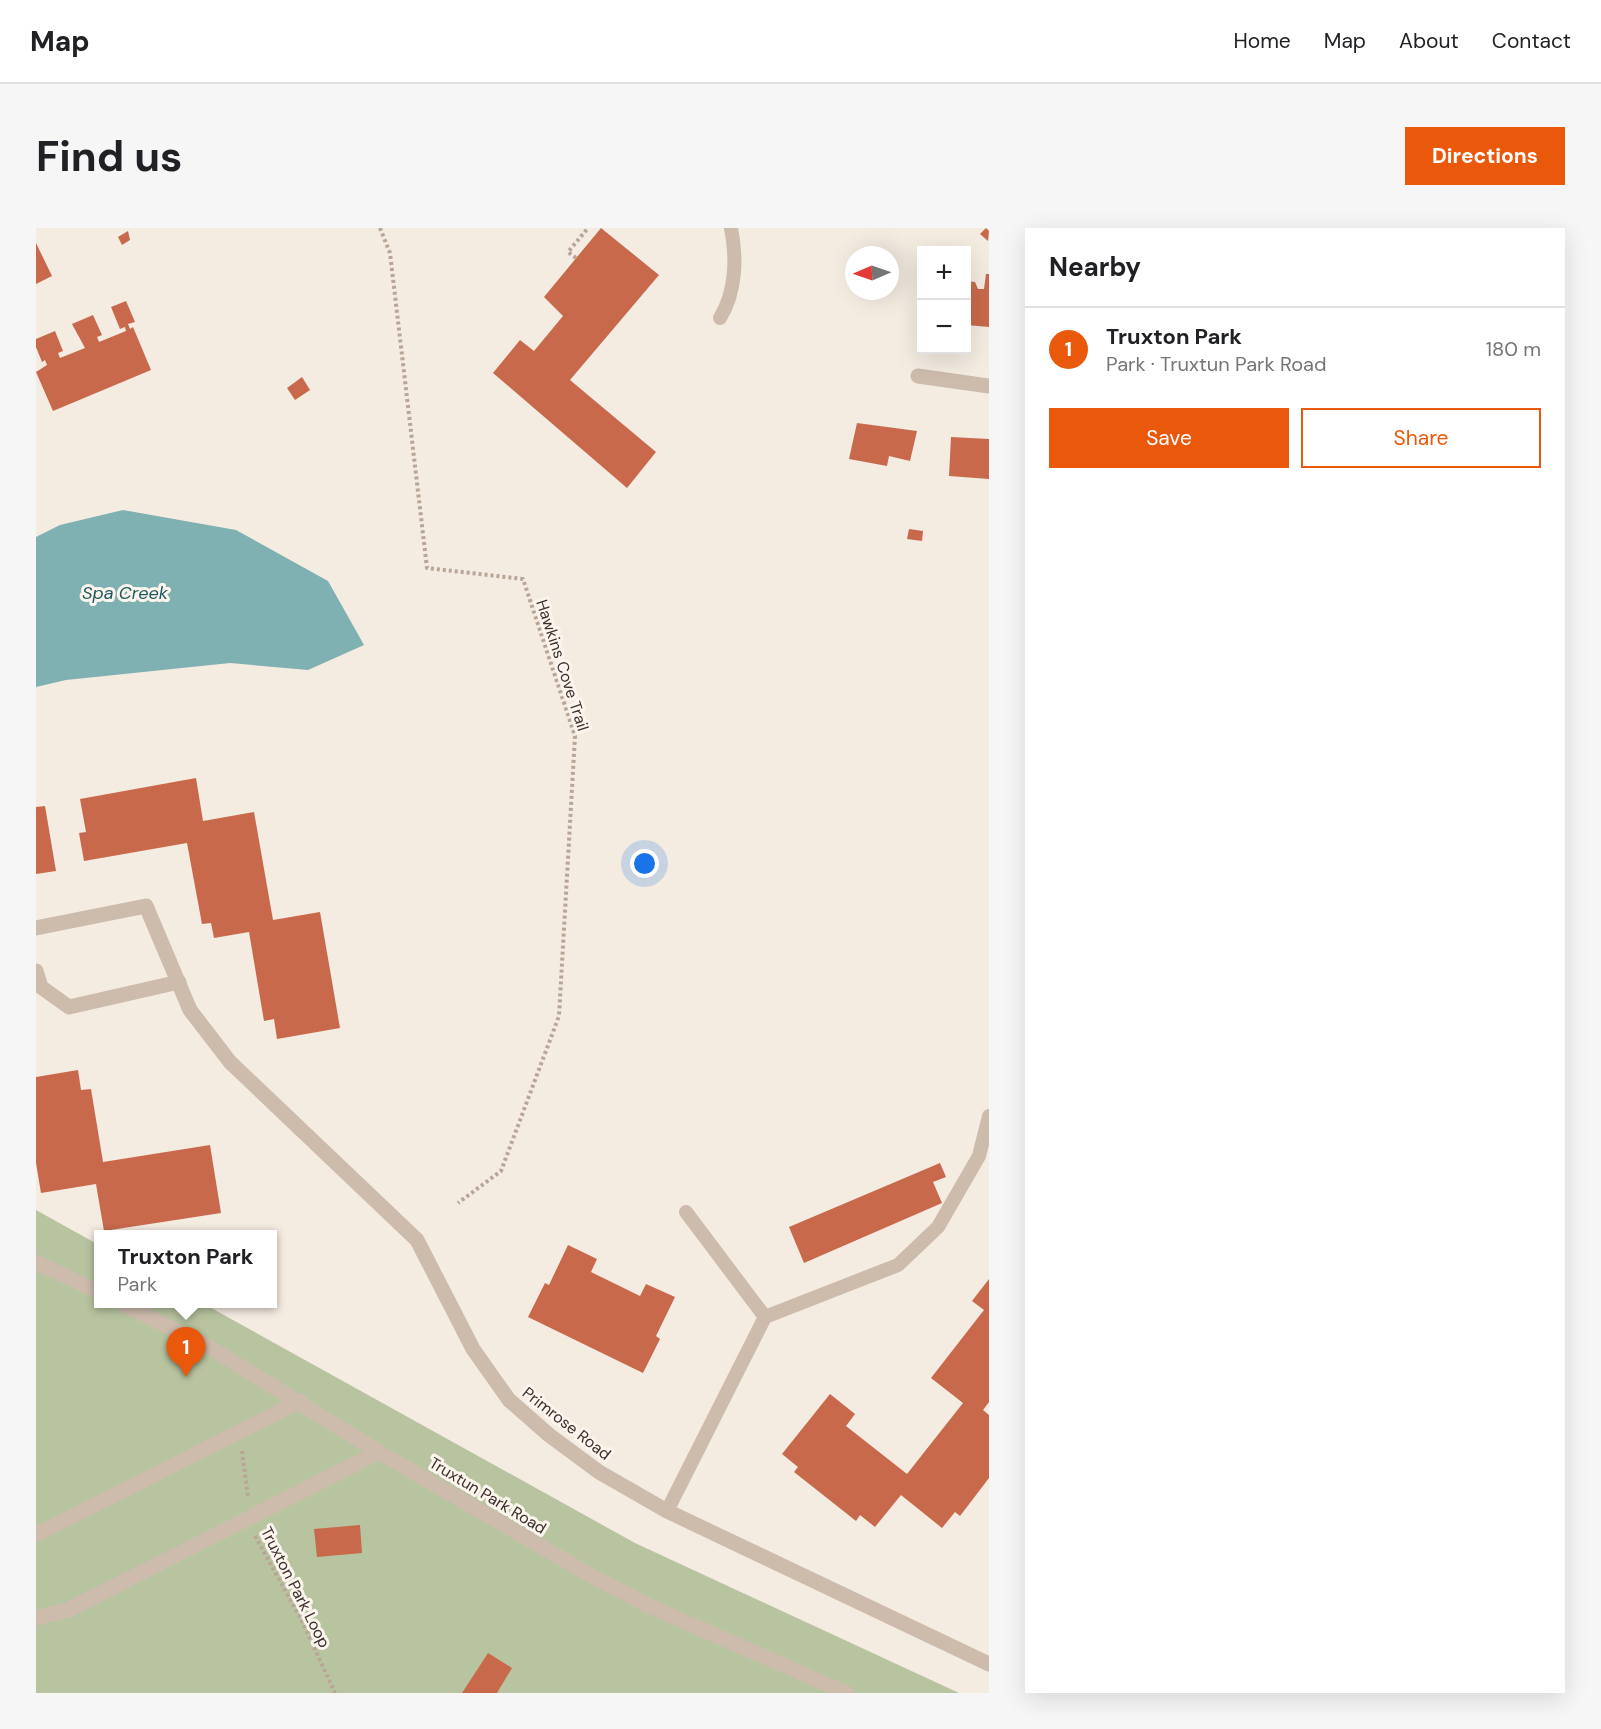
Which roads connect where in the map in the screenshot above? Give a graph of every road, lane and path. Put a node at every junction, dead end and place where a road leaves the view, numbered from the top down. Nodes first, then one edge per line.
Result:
1 (380, 228) edge
2 (588, 228) edge
3 (730, 228) edge
4 (576, 258) dead end
5 (720, 318) dead end
6 (918, 376) dead end
7 (989, 386) edge
8 (36, 928) edge
9 (36, 970) edge
10 (178, 982) junction
11 (989, 1116) edge
12 (458, 1203) dead end
13 (686, 1212) dead end
14 (36, 1262) edge
15 (94, 1290) edge
16 (131, 1308) edge
17 (765, 1317) junction
18 (300, 1401) junction
19 (240, 1431) junction
20 (380, 1452) junction
21 (668, 1511) junction
22 (250, 1518) junction
23 (36, 1535) edge
24 (36, 1618) edge
25 (989, 1664) edge
26 (335, 1693) edge
27 (847, 1693) edge

1 - 12 path, Hawkins Cove Trail
2 - 4 path
3 - 5 lane
6 - 7 street
8 - 10 street, Primrose Road
9 - 10 street
10 - 21 street, Primrose Road
11 - 17 lane
13 - 17 lane
14 - 15 street
16 - 18 street, Truxtun Park Road
17 - 21 lane
18 - 19 street
18 - 20 street, Truxtun Park Road
19 - 22 path, Truxton Park Loop
19 - 23 street
20 - 22 street
20 - 27 street, Truxtun Park Road
21 - 25 street, Primrose Road
22 - 24 street
22 - 26 path, Truxton Park Loop

